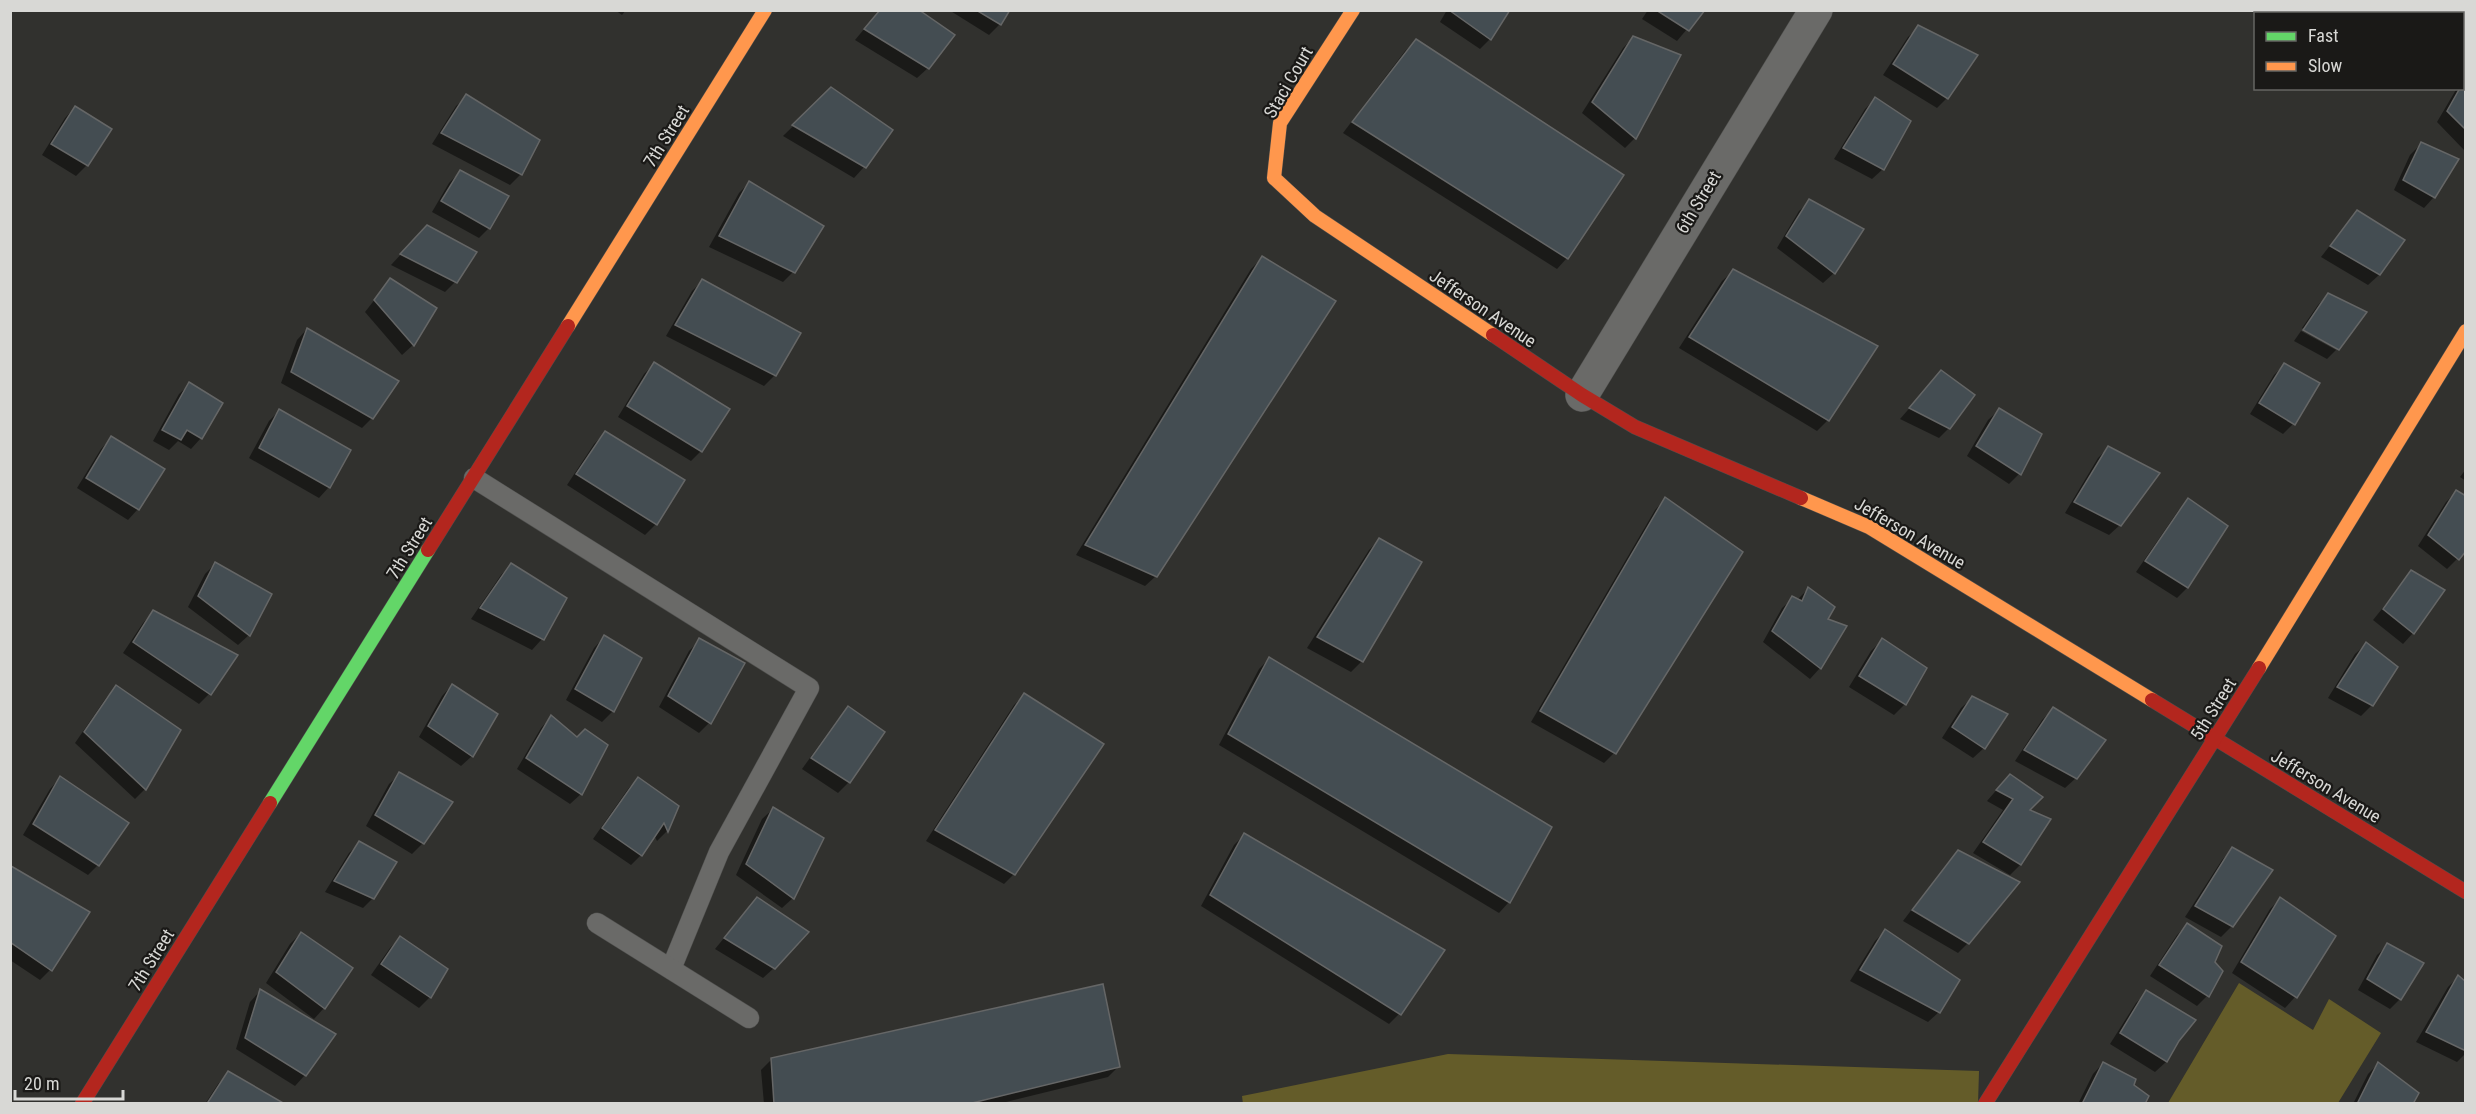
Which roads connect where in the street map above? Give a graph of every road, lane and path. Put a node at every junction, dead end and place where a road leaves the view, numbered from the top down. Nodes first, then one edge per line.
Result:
1 (765, 10) edge
2 (1353, 10) edge
3 (1816, 10) edge
4 (1274, 178) joint
5 (2466, 331) edge
6 (1582, 395) junction
7 (474, 478) junction
8 (2216, 739) junction
9 (2466, 892) edge
10 (597, 923) dead end
11 (671, 969) junction
12 (749, 1018) dead end
13 (82, 1104) edge
14 (1985, 1104) edge

1 - 7 street, 7th Street
2 - 4 street, Staci Court
3 - 6 street, 6th Street
4 - 6 street, Jefferson Avenue
5 - 8 street, 5th Street
6 - 8 street, Jefferson Avenue
7 - 11 lane
7 - 13 street, 7th Street
8 - 9 street, Jefferson Avenue
8 - 14 street, 5th Street
10 - 11 lane
11 - 12 lane

